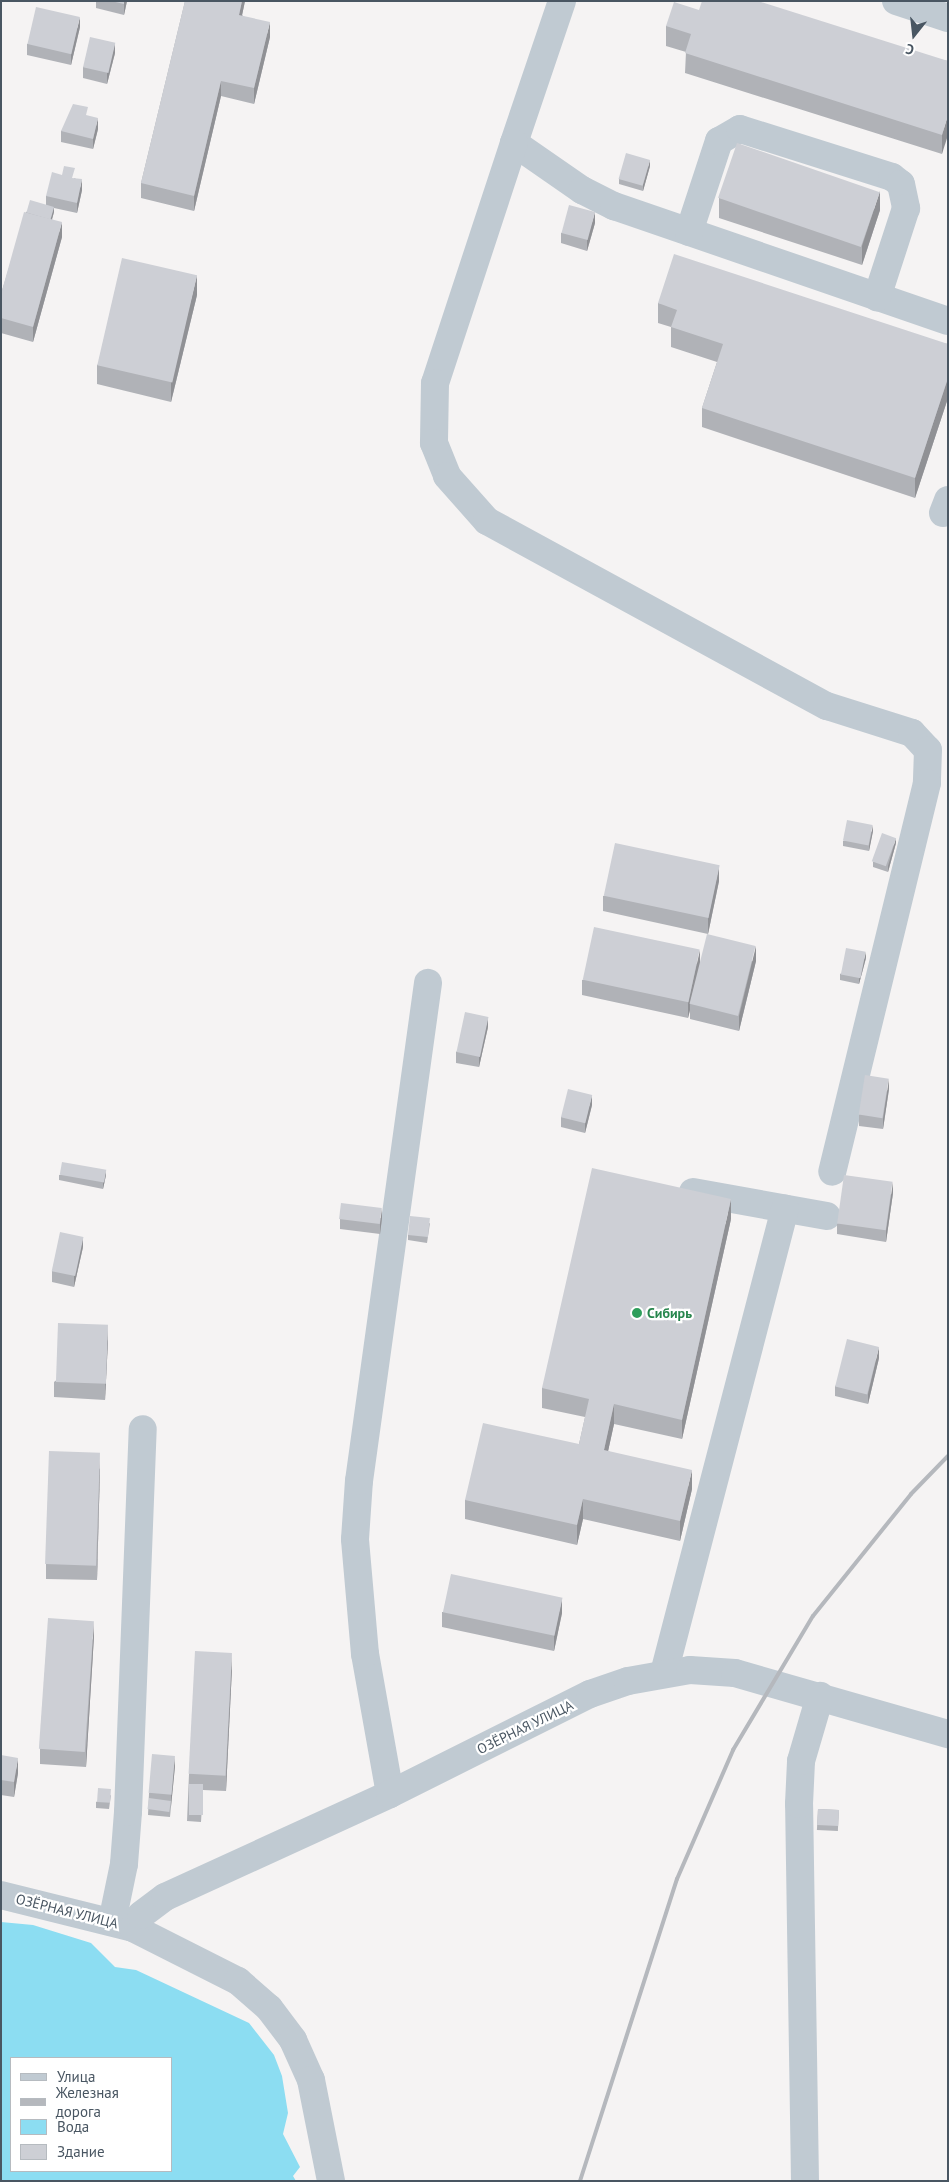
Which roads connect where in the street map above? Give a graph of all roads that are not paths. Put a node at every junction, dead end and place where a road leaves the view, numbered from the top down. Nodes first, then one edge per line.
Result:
1 (562, 1) edge
2 (896, 1) edge
3 (948, 18) edge
4 (514, 143) junction
5 (689, 232) junction
6 (877, 297) junction
7 (948, 321) edge
8 (428, 982) dead end
9 (832, 1172) dead end
10 (670, 1188) edge
11 (784, 1209) junction
12 (827, 1216) dead end
13 (142, 1429) dead end
14 (664, 1673) junction
15 (820, 1696) junction
16 (948, 1734) edge
17 (390, 1794) junction
18 (1, 1895) edge
19 (123, 1925) junction
20 (331, 2181) edge
21 (805, 2181) edge

1 - 4 street
2 - 3 street
4 - 5 street
4 - 9 street
5 - 6 street
5 - 6 street
6 - 7 street
8 - 17 street
10 - 11 street
11 - 12 street
11 - 14 street
13 - 19 street
14 - 15 street, ОЗЁРНАЯ УЛИЦА
14 - 17 street, ОЗЁРНАЯ УЛИЦА
15 - 16 street, ОЗЁРНАЯ УЛИЦА
15 - 21 street
17 - 19 street, ОЗЁРНАЯ УЛИЦА
18 - 19 street, ОЗЁРНАЯ УЛИЦА
19 - 20 street, ОЗЁРНАЯ УЛИЦА

